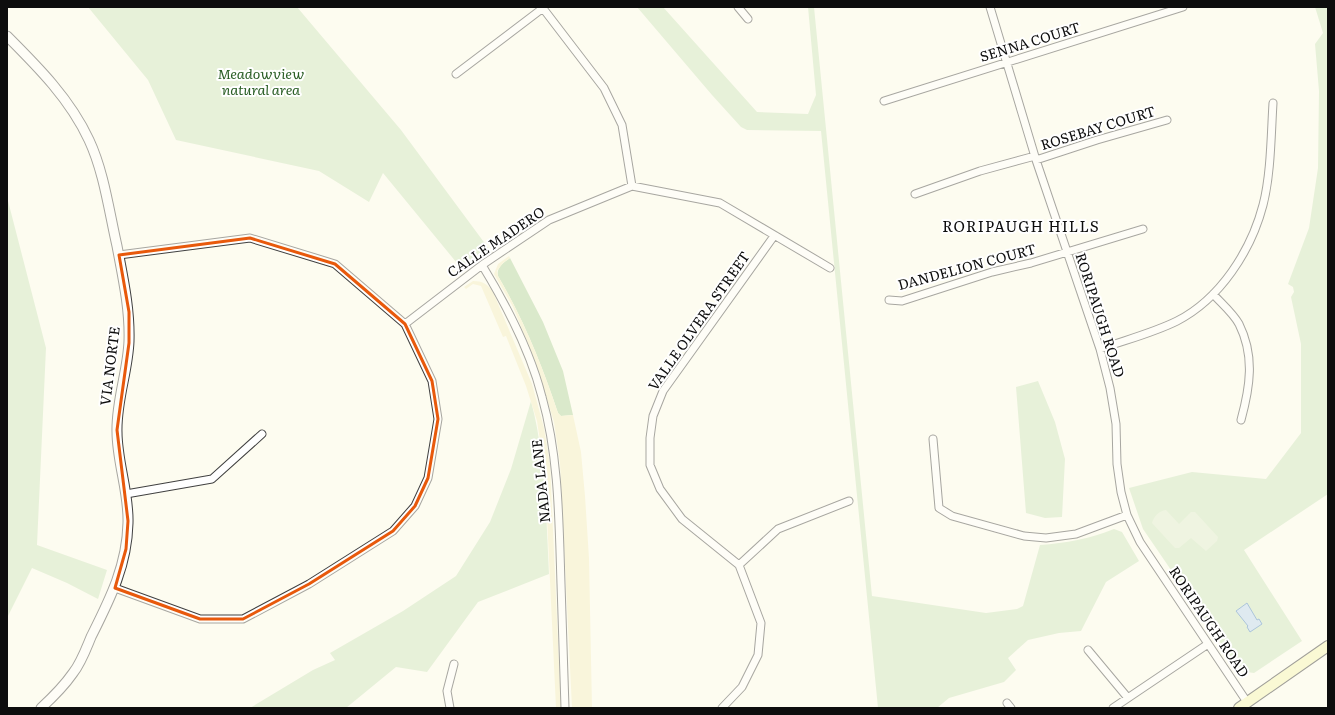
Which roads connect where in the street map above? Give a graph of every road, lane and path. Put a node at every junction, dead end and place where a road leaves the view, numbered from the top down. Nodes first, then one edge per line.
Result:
1 (543, 7) edge
2 (738, 7) edge
3 (990, 7) edge
4 (1183, 7) edge
5 (748, 19) dead end
6 (7, 36) edge
7 (1007, 62) junction
8 (456, 74) dead end
9 (884, 100) dead end
10 (1273, 103) dead end
11 (1167, 120) dead end
12 (1035, 158) junction
13 (632, 186) junction
14 (915, 194) dead end
15 (1143, 229) dead end
16 (774, 236) junction
17 (1067, 253) junction
18 (119, 256) junction
19 (482, 265) junction
20 (830, 268) dead end
21 (1213, 294) junction
22 (889, 300) dead end
23 (404, 324) junction
24 (1100, 349) junction
25 (1241, 420) dead end
26 (262, 434) dead end
27 (933, 439) dead end
28 (126, 494) junction
29 (849, 501) dead end
30 (1127, 515) junction
31 (739, 566) junction
32 (115, 588) junction
33 (1208, 644) junction
34 (1328, 646) edge
35 (1088, 650) dead end
36 (454, 664) dead end
37 (1128, 698) junction
38 (1248, 702) junction
39 (41, 708) edge
40 (450, 708) edge
41 (565, 708) edge
42 (722, 708) edge
43 (1113, 708) edge
44 (1238, 708) edge

1 - 8 street
1 - 13 street
2 - 5 street
3 - 7 street, RORIPAUGH ROAD
4 - 7 street, SENNA COURT
6 - 18 street, VIA NORTE
7 - 9 street, SENNA COURT
7 - 12 street, RORIPAUGH ROAD
10 - 21 street
11 - 12 street, ROSEBAY COURT
12 - 14 street, ROSEBAY COURT
12 - 17 street, RORIPAUGH ROAD
13 - 16 street
13 - 19 street, CALLE MADERO
15 - 17 street, DANDELION COURT
16 - 20 street
16 - 31 street, VALLE OLVERA STREET
17 - 22 street, DANDELION COURT
17 - 24 street, RORIPAUGH ROAD
18 - 23 street
18 - 28 street, VIA NORTE
19 - 23 street, CALLE MADERO
19 - 41 street, NADA LANE
21 - 24 street
21 - 25 street
23 - 32 street
24 - 30 street, RORIPAUGH ROAD
26 - 28 street
27 - 30 street
28 - 32 street, VIA NORTE
29 - 31 street
30 - 33 street, RORIPAUGH ROAD
31 - 42 street, VALLE OLVERA STREET
32 - 39 street, VIA NORTE
33 - 37 street
33 - 38 street, RORIPAUGH ROAD
34 - 38 main road
35 - 37 street
36 - 40 street
37 - 43 street
38 - 44 main road

